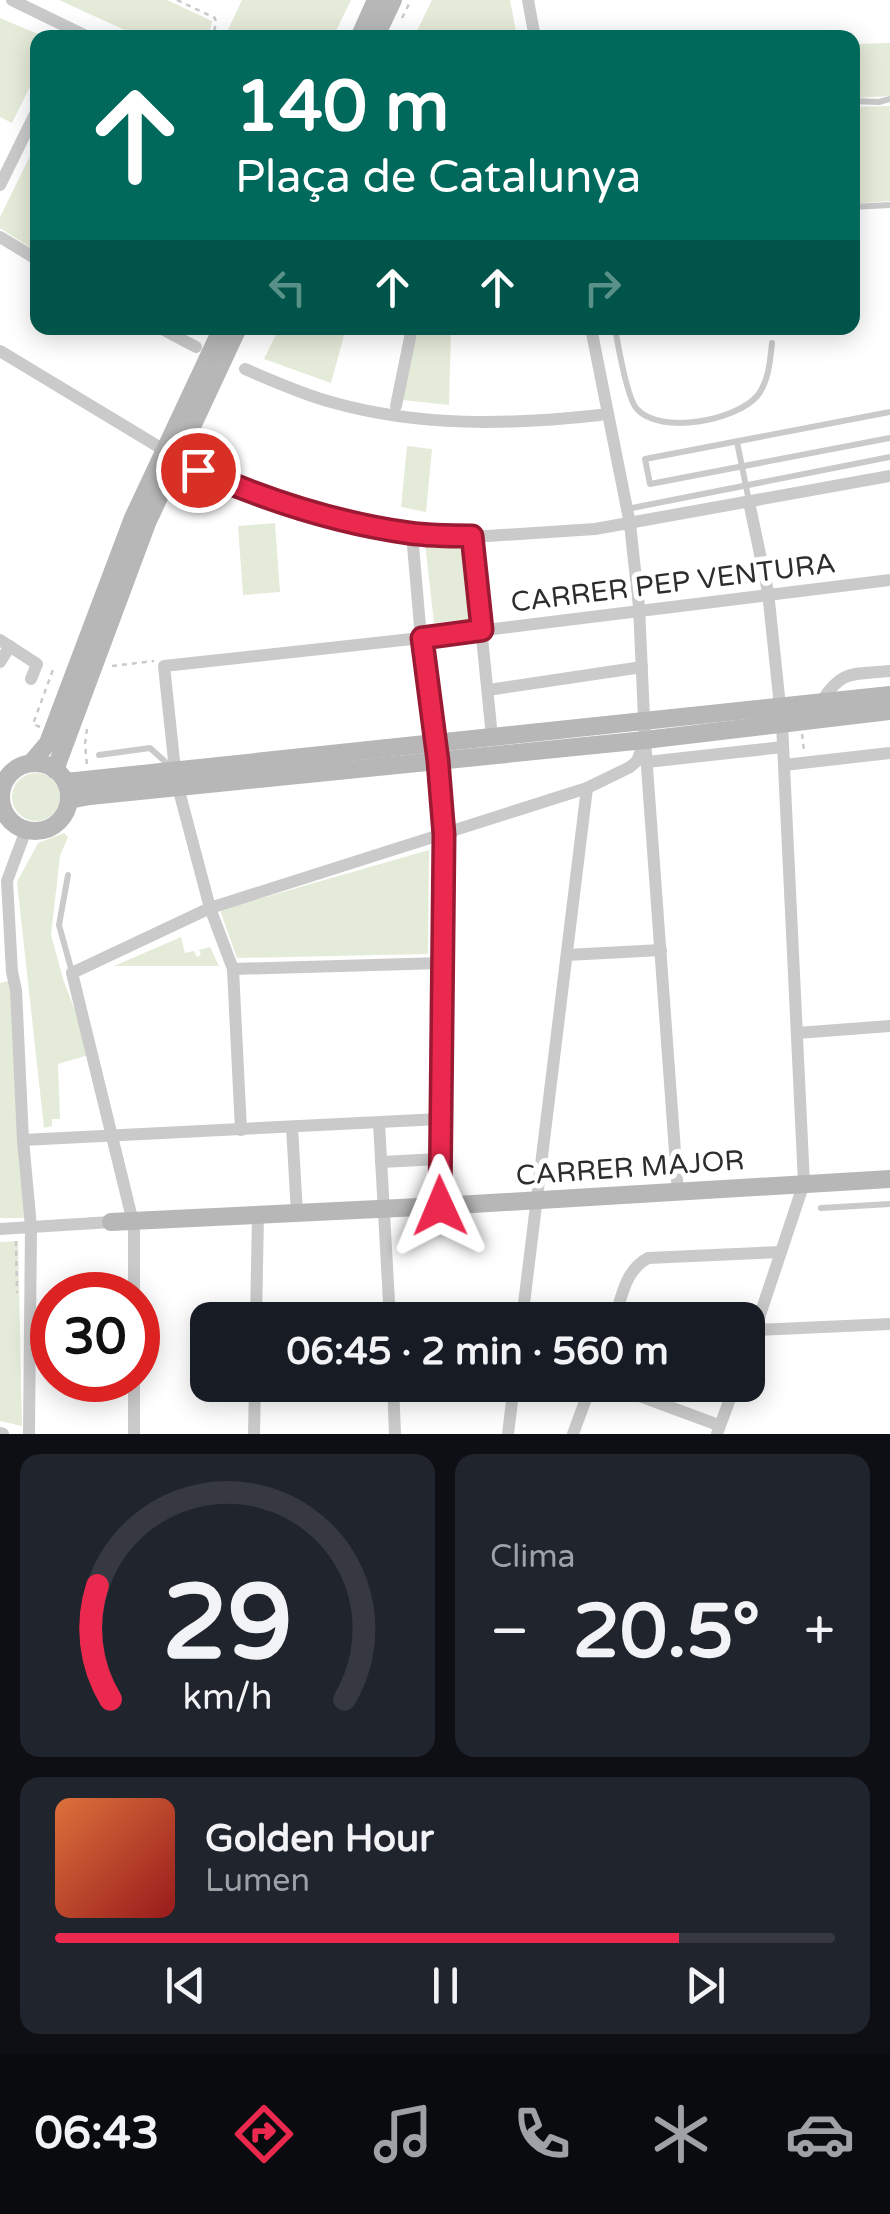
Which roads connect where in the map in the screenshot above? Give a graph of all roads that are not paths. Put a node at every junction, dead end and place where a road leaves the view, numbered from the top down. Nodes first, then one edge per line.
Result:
1 (12, 0) edge
2 (376, 0) edge
3 (393, 0) edge
4 (528, 0) edge
5 (66, 30) edge
6 (363, 30) edge
7 (380, 30) edge
8 (534, 30) edge
9 (890, 99) edge
10 (860, 101) edge
11 (30, 124) edge
12 (0, 186) edge
13 (890, 205) edge
14 (860, 207) edge
15 (0, 237) edge
16 (30, 255) edge
17 (173, 335) edge
18 (220, 335) edge
19 (235, 335) edge
20 (411, 335) edge
21 (592, 335) edge
22 (617, 335) edge
23 (772, 343) dead end
24 (196, 347) dead end
25 (0, 351) edge
26 (245, 370) dead end
27 (396, 406) dead end
28 (890, 412) edge
29 (600, 415) dead end
30 (890, 438) edge
31 (737, 442) junction
32 (890, 457) edge
33 (178, 458) junction
34 (742, 467) junction
35 (890, 476) edge
36 (746, 486) junction
37 (750, 502) junction
38 (628, 509) junction
39 (630, 524) junction
40 (412, 534) junction
41 (472, 536) junction
42 (890, 580) edge
43 (768, 595) junction
44 (640, 610) junction
45 (482, 630) junction
46 (422, 638) junction
47 (5, 643) edge
48 (0, 662) edge
49 (642, 667) junction
50 (890, 671) edge
51 (32, 680) dead end
52 (488, 690) junction
53 (890, 695) edge
54 (821, 702) junction
55 (890, 711) edge
56 (781, 715) junction
57 (645, 720) junction
58 (492, 737) junction
59 (645, 740) junction
60 (783, 747) junction
61 (437, 752) junction
62 (890, 753) edge
63 (99, 755) dead end
64 (648, 762) junction
65 (30, 764) junction
66 (784, 765) junction
67 (176, 778) junction
68 (63, 784) junction
69 (587, 788) junction
70 (0, 801) edge
71 (26, 830) junction
72 (444, 835) junction
73 (68, 875) dead end
74 (210, 908) junction
75 (661, 950) junction
76 (567, 955) junction
77 (442, 963) junction
78 (234, 969) junction
79 (72, 973) junction
80 (890, 1026) edge
81 (797, 1034) junction
82 (440, 1118) junction
83 (379, 1123) junction
84 (292, 1127) junction
85 (240, 1130) junction
86 (112, 1135) junction
87 (23, 1140) junction
88 (440, 1159) junction
89 (381, 1162) junction
90 (890, 1178) edge
91 (804, 1183) junction
92 (678, 1193) junction
93 (538, 1201) junction
94 (890, 1204) edge
95 (440, 1206) junction
96 (821, 1208) dead end
97 (384, 1209) junction
98 (298, 1213) junction
99 (258, 1214) junction
100 (133, 1219) junction
101 (111, 1222) joint
102 (31, 1227) junction
103 (0, 1229) edge
104 (781, 1252) junction
105 (134, 1272) edge
106 (256, 1302) edge
107 (389, 1302) edge
108 (524, 1302) edge
109 (620, 1302) edge
110 (764, 1302) edge
111 (890, 1324) edge
112 (765, 1330) edge
113 (134, 1402) edge
114 (255, 1402) edge
115 (394, 1402) edge
116 (512, 1402) edge
117 (585, 1402) edge
118 (651, 1402) edge
119 (727, 1402) edge
120 (715, 1429) edge
121 (29, 1434) edge
122 (134, 1434) edge
123 (254, 1434) edge
124 (396, 1434) edge
125 (508, 1434) edge
126 (573, 1434) edge

1 - 5 street
2 - 6 street
3 - 7 street
4 - 8 street
9 - 10 lane
11 - 12 street
13 - 14 lane
15 - 16 street
17 - 24 street
18 - 33 street
19 - 33 street
20 - 27 street
21 - 38 street
22 - 23 lane
25 - 33 street
26 - 29 street
28 - 31 lane
30 - 34 lane
31 - 34 lane
31 - 34 lane
32 - 36 lane
33 - 40 street
33 - 65 street
33 - 68 street
34 - 36 lane
35 - 37 street
36 - 37 lane
36 - 38 lane
37 - 39 street
37 - 43 street
38 - 39 street
39 - 41 street
39 - 44 street
40 - 41 street
40 - 46 street
41 - 45 street
42 - 43 street, CARRER PEP VENTURA
43 - 44 street, CARRER PEP VENTURA
43 - 56 street
44 - 45 street, CARRER PEP VENTURA
44 - 49 street
45 - 46 street, CARRER PEP VENTURA
45 - 52 street
46 - 61 street
46 - 67 street, CARRER PEP VENTURA
47 - 48 street
47 - 51 street
49 - 52 street
49 - 57 street
50 - 54 street
52 - 58 street
53 - 54 street
54 - 56 street
55 - 56 street
56 - 57 street
56 - 59 street
56 - 60 street
57 - 58 street
57 - 59 street
58 - 61 street
59 - 61 street
59 - 64 street
59 - 69 street
60 - 64 street
60 - 66 street
61 - 67 street
61 - 72 street
62 - 66 street
63 - 67 lane
64 - 75 street
65 - 68 street
65 - 70 street
66 - 81 street
67 - 68 street
67 - 74 street
68 - 71 street
69 - 72 street
69 - 76 street
70 - 71 street
71 - 87 street
72 - 74 street
72 - 77 street
73 - 79 lane
74 - 78 street
74 - 79 street
75 - 76 street
75 - 92 street
76 - 93 street
77 - 78 street
77 - 82 street
78 - 85 street
79 - 86 street
80 - 81 street
81 - 91 street
82 - 83 street
82 - 88 street
83 - 84 street
83 - 89 street
84 - 85 street
84 - 98 street
85 - 86 street
86 - 87 street
86 - 100 street
87 - 102 street
88 - 89 street
88 - 95 street
89 - 97 street
90 - 91 street, CARRER MAJOR
91 - 92 street, CARRER MAJOR
91 - 104 street
92 - 93 street, CARRER MAJOR
93 - 95 street, CARRER MAJOR
93 - 108 street
94 - 96 lane
95 - 97 street, CARRER MAJOR
97 - 98 street, CARRER MAJOR
97 - 107 street
98 - 99 street, CARRER MAJOR
99 - 100 street, CARRER MAJOR
99 - 106 street
100 - 101 street, CARRER MAJOR
100 - 105 street
101 - 102 street
102 - 103 street
102 - 121 street
104 - 109 street
104 - 110 street
111 - 112 street
113 - 122 street
114 - 123 street
115 - 124 street
116 - 125 street
117 - 126 street
118 - 120 street
119 - 120 street

